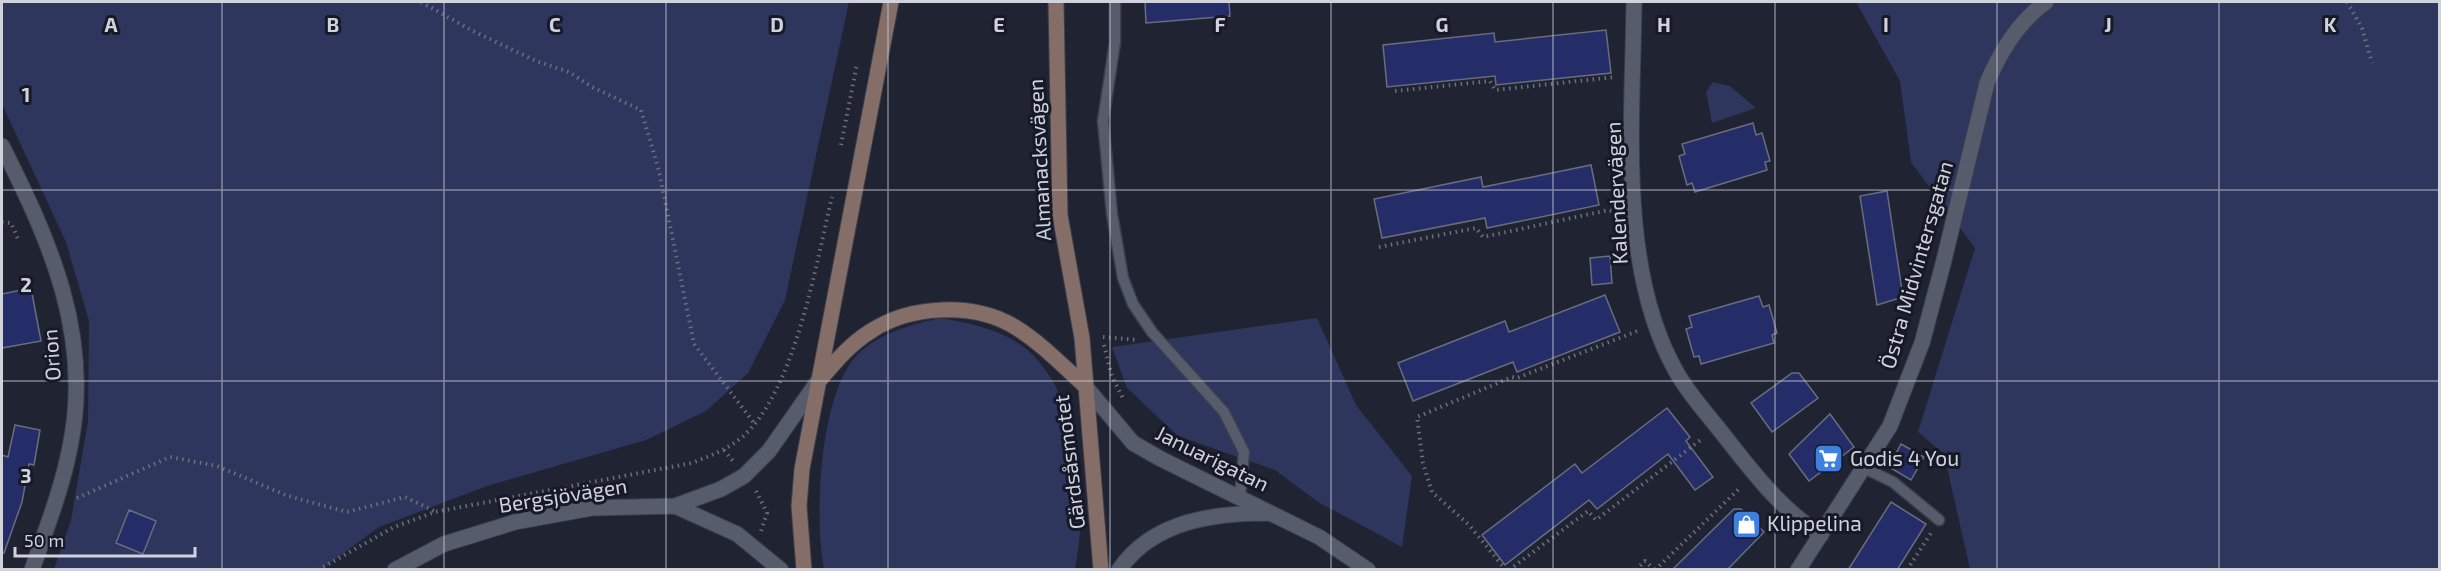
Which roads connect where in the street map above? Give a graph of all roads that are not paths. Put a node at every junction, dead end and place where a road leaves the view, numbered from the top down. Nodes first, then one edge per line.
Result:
1 (891, 2) edge
2 (1056, 2) edge
3 (1115, 2) edge
4 (1634, 2) edge
5 (2046, 2) edge
6 (2, 146) edge
7 (819, 381) junction
8 (1085, 386) junction
9 (1864, 468) junction
10 (1240, 497) junction
11 (675, 506) junction
12 (1274, 513) junction
13 (1940, 520) road end
14 (1821, 535) junction
15 (32, 570) edge
16 (394, 570) edge
17 (781, 570) edge
18 (804, 570) edge
19 (1101, 570) edge
20 (1119, 570) edge
21 (1368, 570) edge
22 (1798, 570) edge

1 - 7 main road
2 - 8 main road, Almanacksvägen
3 - 10 lane
4 - 14 street, Kalendervägen
5 - 9 street, Östra Midvintersgatan
6 - 15 street, Orion
7 - 8 main road, Gärdsåsmotet
7 - 11 street, Bergsjövägen
7 - 18 main road, Gärdsåsmotet
8 - 10 street, Januarigatan
8 - 19 main road, Gärdsåsmotet
9 - 13 lane
9 - 14 street, Östra Midvintersgatan
10 - 12 street, Januarigatan
11 - 16 street, Bergsjövägen
11 - 17 street, Bergsjövägen
12 - 20 street, Januarigatan
12 - 21 street, Januarigatan
14 - 22 street, Östra Midvintersgatan

